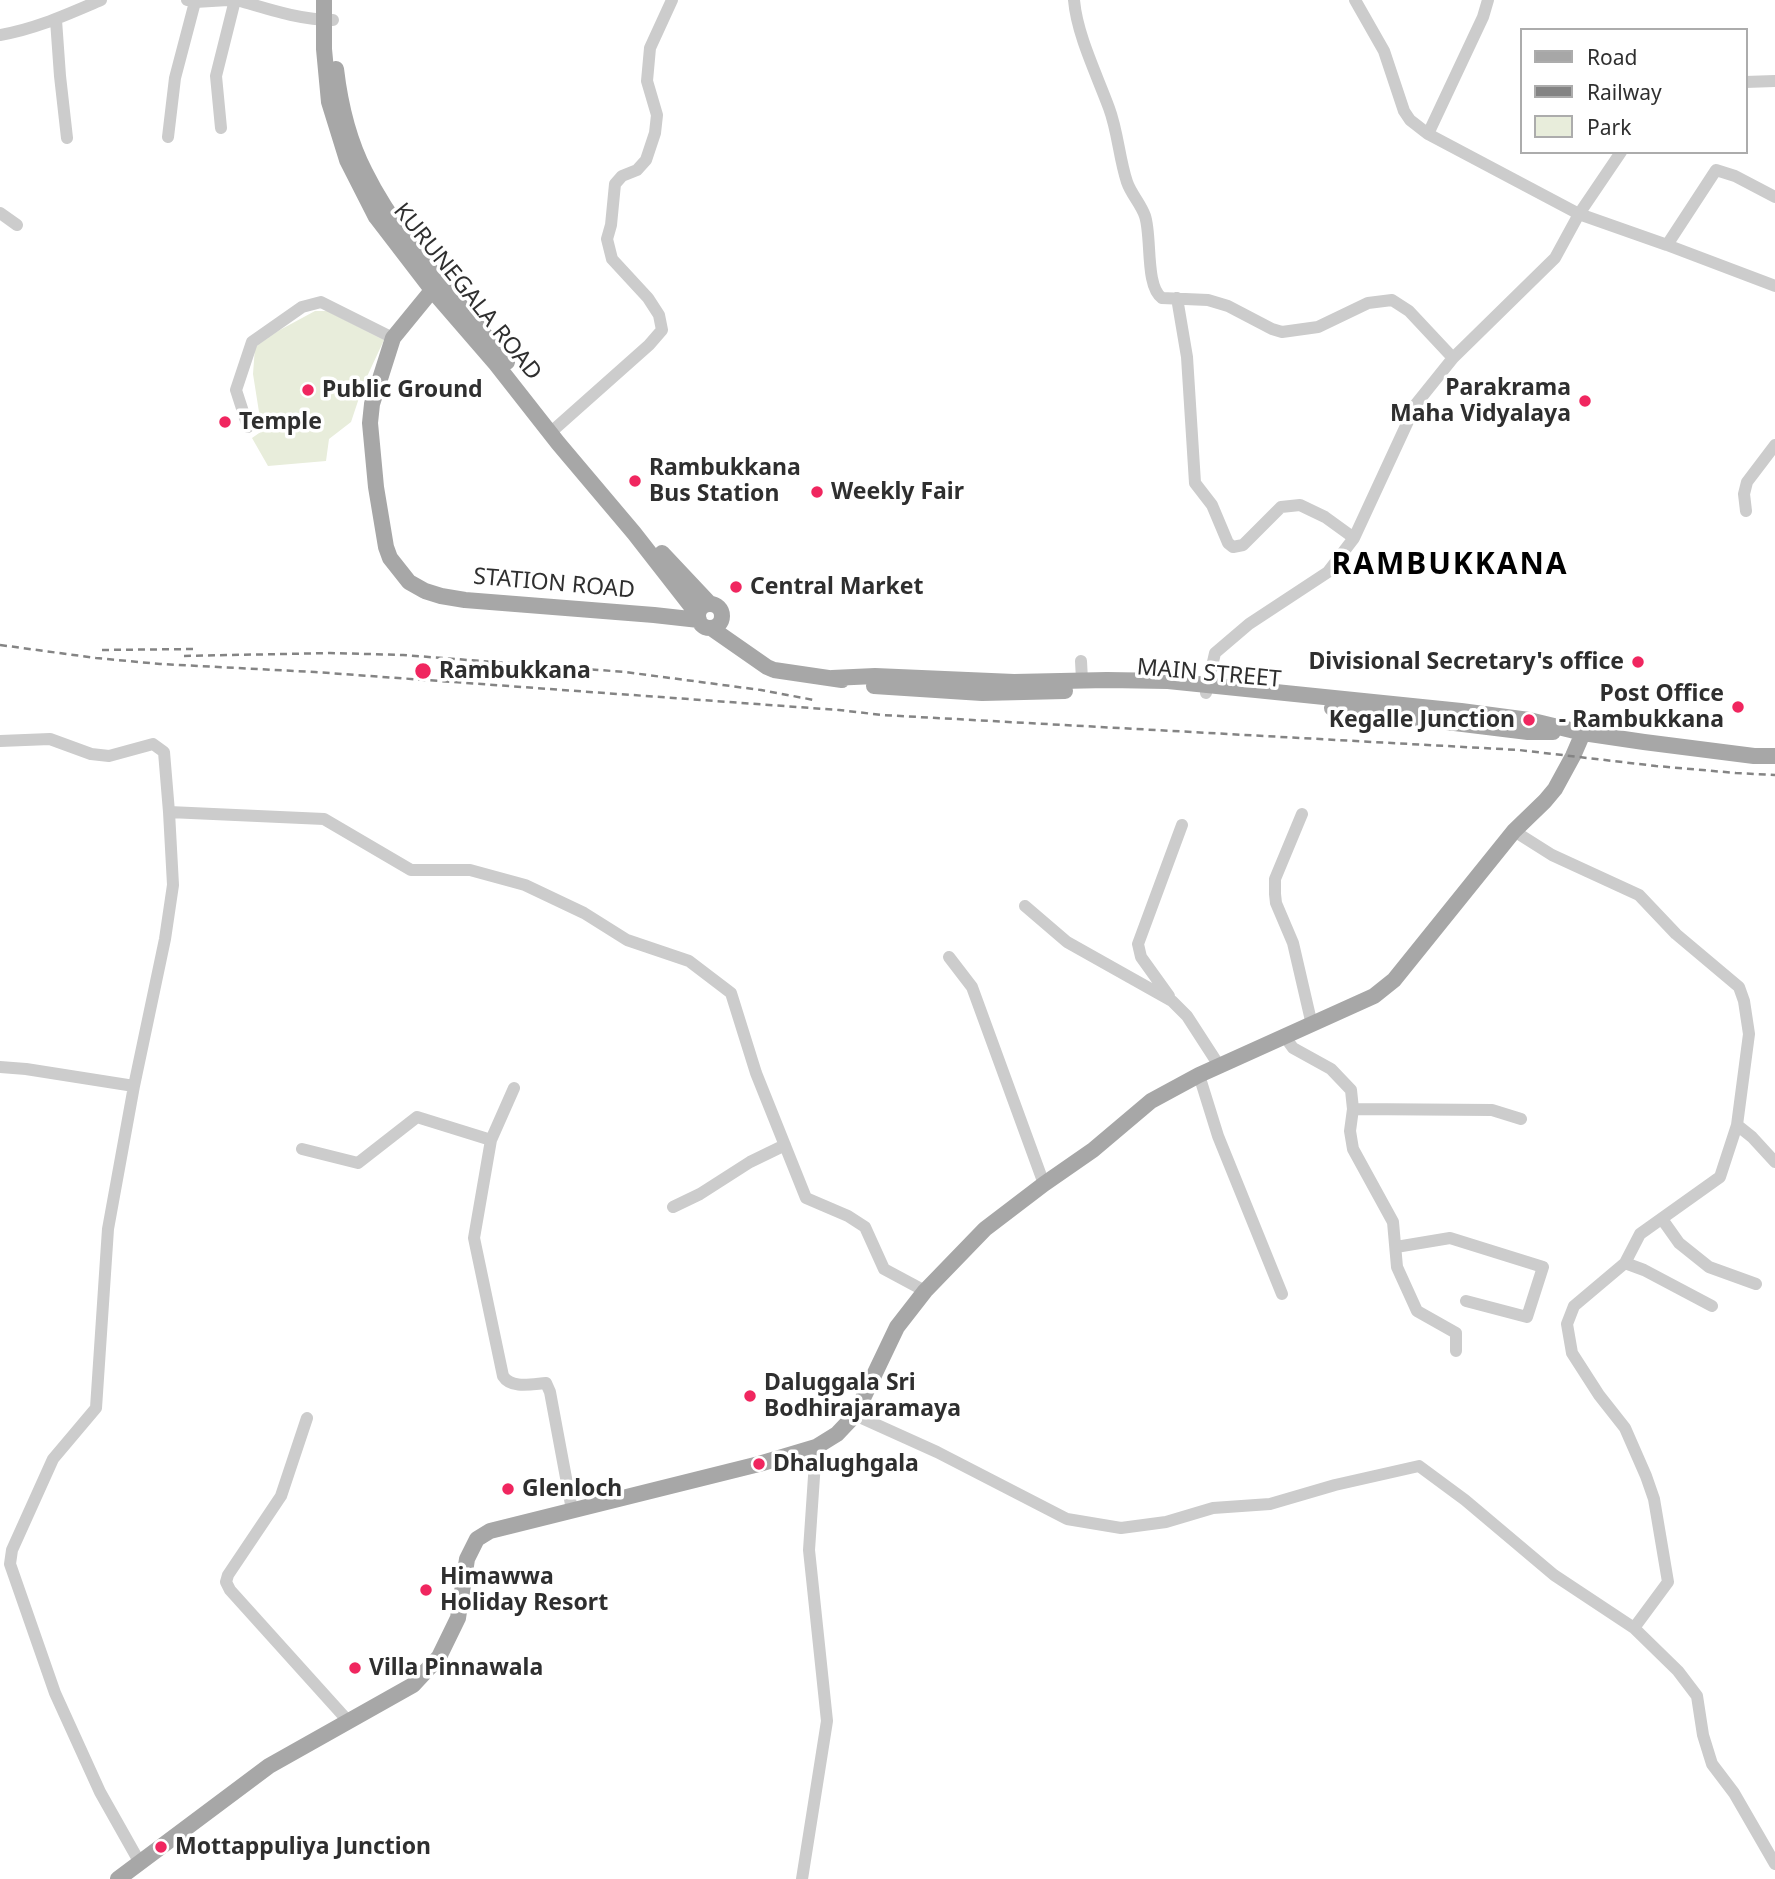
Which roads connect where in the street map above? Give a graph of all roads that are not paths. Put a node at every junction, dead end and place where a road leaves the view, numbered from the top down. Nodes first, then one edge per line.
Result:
1 (101, 0) edge
2 (228, 0) edge
3 (236, 0) edge
4 (324, 0) edge
5 (333, 0) edge
6 (672, 0) edge
7 (1074, 0) edge
8 (1356, 0) edge
9 (1488, 0) edge
10 (191, 1) edge
11 (56, 20) junction
12 (328, 20) junction
13 (0, 36) edge
14 (1775, 81) edge
15 (1747, 82) edge
16 (221, 128) dead end
17 (1428, 134) junction
18 (168, 136) dead end
19 (67, 138) dead end
20 (1621, 154) edge
21 (1775, 197) edge
22 (0, 213) edge
23 (1578, 214) junction
24 (17, 225) dead end
25 (1667, 245) junction
26 (436, 286) junction
27 (1775, 286) edge
28 (1177, 298) junction
29 (393, 338) junction
30 (1453, 358) junction
31 (247, 427) dead end
32 (557, 435) junction
33 (1775, 445) edge
34 (1746, 511) dead end
35 (1354, 538) junction
36 (708, 617) junction
37 (1082, 662) dead end
38 (832, 678) junction
39 (1082, 680) junction
40 (1206, 689) junction
41 (1583, 733) junction
42 (0, 741) edge
43 (1775, 756) edge
44 (169, 812) junction
45 (1302, 814) dead end
46 (1182, 825) dead end
47 (1514, 831) junction
48 (1026, 906) dead end
49 (949, 957) dead end
50 (1172, 1001) junction
51 (1312, 1025) junction
52 (1285, 1037) junction
53 (0, 1067) edge
54 (1220, 1067) junction
55 (1199, 1075) junction
56 (134, 1086) junction
57 (514, 1088) dead end
58 (1353, 1110) junction
59 (1521, 1119) dead end
60 (1737, 1125) junction
61 (491, 1140) junction
62 (785, 1145) junction
63 (302, 1149) dead end
64 (1775, 1162) edge
65 (1044, 1184) junction
66 (673, 1207) dead end
67 (1662, 1219) junction
68 (1396, 1247) junction
69 (1625, 1263) junction
70 (1756, 1284) dead end
71 (925, 1291) junction
72 (1282, 1294) dead end
73 (1466, 1301) dead end
74 (1712, 1306) dead end
75 (1456, 1350) dead end
76 (855, 1415) junction
77 (307, 1418) dead end
78 (816, 1447) junction
79 (572, 1510) junction
80 (1634, 1628) junction
81 (348, 1722) junction
82 (140, 1863) junction
83 (1775, 1864) edge
84 (118, 1879) edge
85 (802, 1879) edge

1 - 11 street
2 - 10 street
3 - 12 street
3 - 16 street
4 - 12 main road, KURUNEGALA ROAD
5 - 12 main road, KURUNEGALA ROAD
6 - 32 street
7 - 28 street
8 - 17 street
9 - 17 street
10 - 18 street
11 - 13 street
11 - 19 street
12 - 26 main road, KURUNEGALA ROAD
14 - 15 street
17 - 23 street
20 - 23 street
21 - 25 street
22 - 24 street
23 - 25 street
23 - 30 street
25 - 27 street
26 - 29 main road
26 - 32 main road, KURUNEGALA ROAD
28 - 30 street
28 - 35 street
29 - 31 street
29 - 36 main road, STATION ROAD
30 - 35 street
32 - 36 main road, MAIN STREET
33 - 34 street
35 - 40 street
36 - 38 main road, MAIN STREET
37 - 39 street
38 - 39 main road, MAIN STREET
38 - 40 main road, MAIN STREET
39 - 40 main road, MAIN STREET
40 - 41 main road, MAIN STREET
41 - 43 main road, MAIN STREET
41 - 47 main road
42 - 44 street
44 - 56 street
44 - 62 street
45 - 51 street
46 - 50 street
47 - 51 main road
47 - 60 street
48 - 50 street
49 - 65 street
50 - 54 street
51 - 52 main road
52 - 54 main road
52 - 58 street
53 - 56 street
54 - 55 main road
55 - 65 main road
55 - 72 street
56 - 82 street
57 - 61 street
58 - 59 street
58 - 68 street
60 - 64 street
60 - 67 street
61 - 63 street
61 - 79 street
62 - 66 street
62 - 71 street
65 - 71 main road
67 - 69 street
67 - 70 street
68 - 73 street
68 - 75 street
69 - 74 street
69 - 80 street
71 - 76 main road
76 - 78 main road
76 - 80 street
77 - 81 street
78 - 79 main road
78 - 85 street
79 - 81 main road
80 - 83 street
81 - 82 main road
82 - 84 main road

